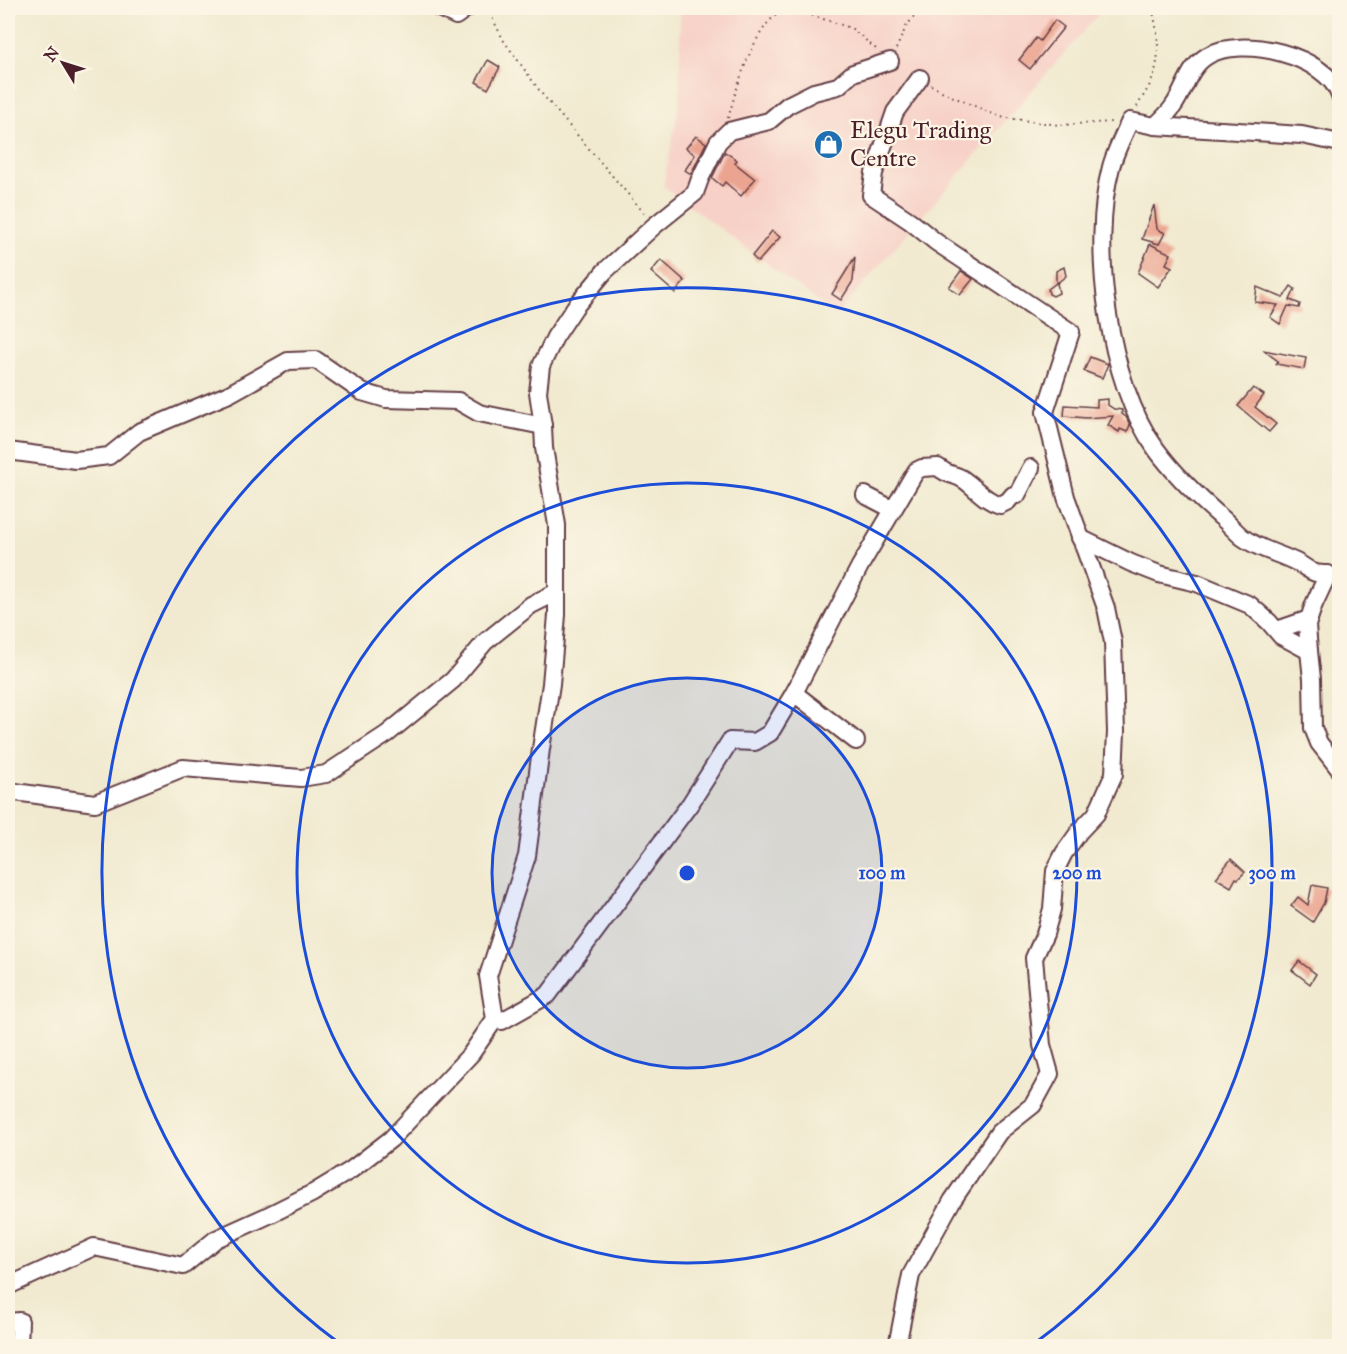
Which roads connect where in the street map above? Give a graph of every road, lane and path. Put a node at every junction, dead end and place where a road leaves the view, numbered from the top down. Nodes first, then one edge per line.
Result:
1 (439, 8) edge
2 (467, 8) edge
3 (487, 8) edge
4 (784, 8) edge
5 (789, 8) edge
6 (920, 8) edge
7 (1152, 8) edge
8 (890, 61) junction
9 (920, 78) joint
10 (1340, 96) edge
11 (1130, 121) junction
12 (1155, 126) junction
13 (718, 142) junction
14 (1340, 142) edge
15 (654, 225) junction
16 (543, 426) junction
17 (8, 452) edge
18 (1031, 468) dead end
19 (865, 495) dead end
20 (892, 509) junction
21 (1080, 538) junction
22 (557, 592) junction
23 (1309, 619) junction
24 (1277, 630) junction
25 (1309, 651) junction
26 (794, 693) junction
27 (856, 741) dead end
28 (1340, 770) edge
29 (8, 792) edge
30 (495, 1019) junction
31 (8, 1286) edge
32 (8, 1322) edge
33 (20, 1347) edge
34 (897, 1347) edge

1 - 2 street
3 - 15 path
4 - 13 path
5 - 8 path
6 - 8 path
7 - 11 path
8 - 13 street
9 - 11 path
9 - 21 street
10 - 12 street
11 - 12 street
11 - 23 street
12 - 14 street
13 - 15 street
15 - 16 street
16 - 17 street
16 - 22 street
18 - 20 street
19 - 20 street
20 - 26 street
21 - 24 street
21 - 34 street
22 - 29 street
22 - 30 street
23 - 24 street
23 - 25 street
24 - 25 street
25 - 28 street
26 - 27 street
26 - 30 street
30 - 31 street
32 - 33 street

